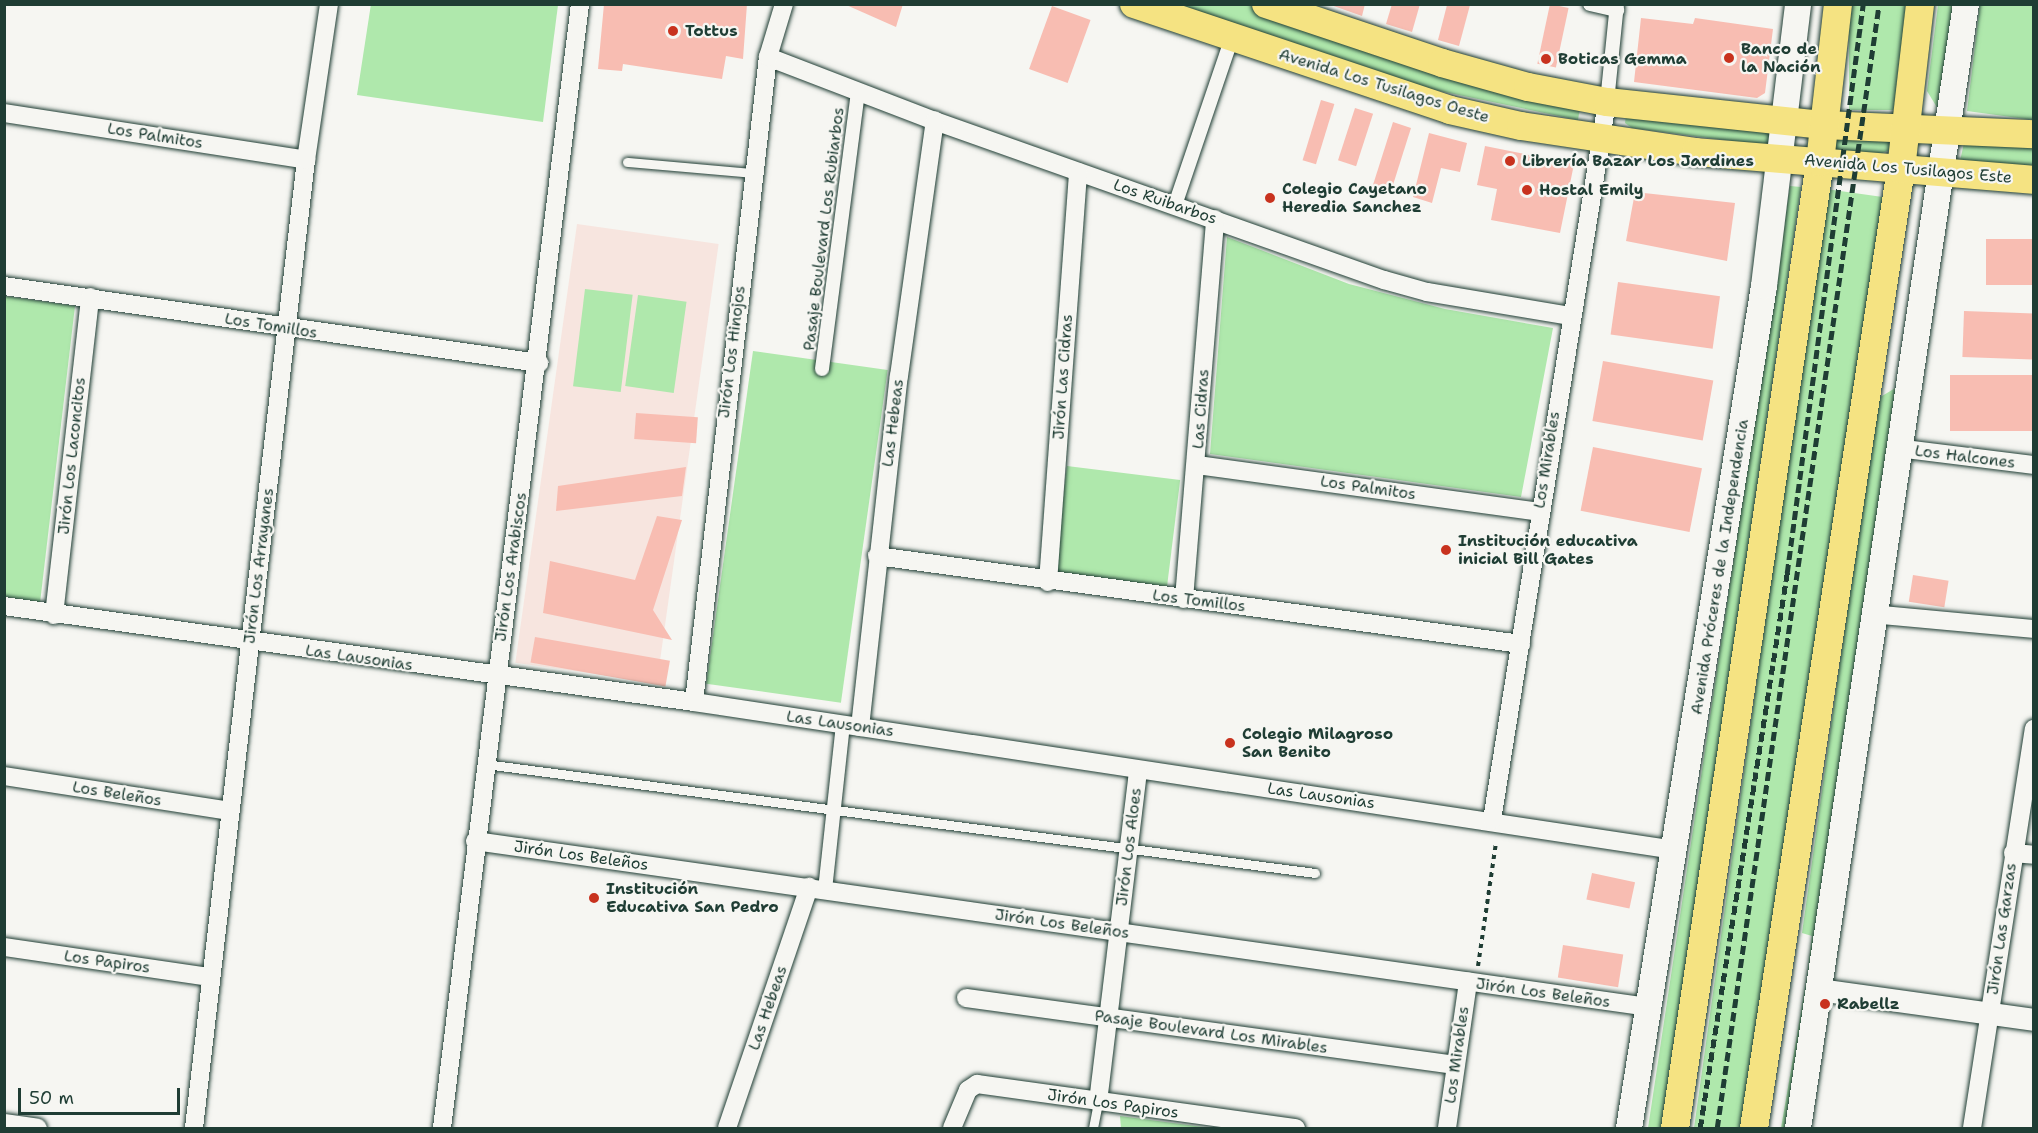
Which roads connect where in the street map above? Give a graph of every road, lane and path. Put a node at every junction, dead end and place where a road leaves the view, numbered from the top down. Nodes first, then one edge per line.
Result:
1 (329, 4) edge
2 (580, 4) edge
3 (784, 4) edge
4 (1134, 4) edge
5 (1266, 4) edge
6 (1590, 4) edge
7 (1798, 4) edge
8 (1838, 4) edge
9 (1920, 4) edge
10 (1966, 4) edge
11 (1617, 7) edge
12 (1232, 38) junction
13 (768, 57) junction
14 (858, 92) junction
15 (1607, 102) junction
16 (4, 113) edge
17 (935, 122) junction
18 (1787, 122) junction
19 (1824, 125) junction
20 (1906, 130) junction
21 (1949, 132) junction
22 (2034, 134) edge
23 (1601, 141) junction
24 (1782, 158) junction
25 (306, 160) junction
26 (627, 162) dead end
27 (1820, 162) junction
28 (1901, 169) junction
29 (1078, 172) junction
30 (753, 173) junction
31 (1942, 173) junction
32 (2034, 180) edge
33 (1175, 206) junction
34 (1215, 219) junction
35 (4, 286) edge
36 (90, 297) junction
37 (1571, 316) junction
38 (286, 328) junction
39 (539, 363) junction
40 (822, 369) dead end
41 (1897, 448) junction
42 (1197, 465) junction
43 (2034, 465) edge
44 (1538, 512) junction
45 (878, 556) junction
46 (1048, 582) junction
47 (1184, 599) junction
48 (4, 606) edge
49 (1872, 614) junction
50 (54, 615) junction
51 (2034, 629) edge
52 (250, 643) junction
53 (1521, 644) junction
54 (496, 676) junction
55 (694, 702) junction
56 (852, 726) junction
57 (2034, 729) edge
58 (485, 764) junction
59 (1138, 771) junction
60 (4, 777) edge
61 (833, 810) junction
62 (229, 812) junction
63 (1496, 820) junction
64 (475, 841) junction
65 (1130, 850) junction
66 (1675, 850) junction
67 (2013, 853) junction
68 (2034, 855) edge
69 (1315, 873) dead end
70 (817, 889) junction
71 (1119, 932) junction
72 (4, 947) edge
73 (210, 977) junction
74 (1471, 983) junction
75 (1819, 990) junction
76 (966, 998) dead end
77 (1649, 1007) junction
78 (1990, 1015) junction
79 (1107, 1018) junction
80 (2034, 1020) edge
81 (1455, 1065) junction
82 (1098, 1102) junction
83 (4, 1123) edge
84 (38, 1128) edge
85 (194, 1128) edge
86 (442, 1128) edge
87 (727, 1128) edge
88 (952, 1128) edge
89 (1093, 1128) edge
90 (1296, 1128) edge
91 (1447, 1128) edge
92 (1629, 1128) edge
93 (1675, 1128) edge
94 (1754, 1128) edge
95 (1798, 1128) edge
96 (1972, 1128) edge

1 - 25 street, Jirón Los Arrayanes
2 - 39 street, Jirón Los Arabiscos
3 - 13 street, Jirón Los Hinojos
4 - 12 main road, Avenida Los Tusilagos Oeste
5 - 15 main road
6 - 11 street
7 - 18 main road, Avenida Próceres de la Independencia
8 - 19 main road
9 - 20 main road
10 - 21 main road
11 - 15 street
12 - 23 main road, Avenida Los Tusilagos Oeste
12 - 33 street
13 - 14 street, Los Ruibarbos
13 - 30 street, Jirón Los Hinojos
14 - 17 street, Los Ruibarbos
14 - 40 street, Pasaje Boulevard Los Rubiarbos
15 - 18 main road
15 - 23 street, Los Mirables
16 - 25 street, Los Palmitos
17 - 29 street, Los Ruibarbos
17 - 45 street, Las Hebeas
18 - 19 main road
18 - 24 main road, Avenida Próceres de la Independencia
19 - 20 main road
19 - 27 main road
20 - 21 main road
20 - 28 main road
21 - 22 main road
21 - 31 main road
23 - 24 main road, Avenida Los Tusilagos Oeste
23 - 37 street, Los Mirables
24 - 27 main road, Avenida Los Tusilagos Este
24 - 66 main road, Avenida Próceres de la Independencia
25 - 38 street, Jirón Los Arrayanes
26 - 30 lane
27 - 28 main road, Avenida Los Tusilagos Este
27 - 93 main road
28 - 31 main road, Avenida Los Tusilagos Este
28 - 94 main road
29 - 33 street, Los Ruibarbos
29 - 46 street, Jirón Las Cidras
30 - 55 street, Jirón Los Hinojos
31 - 32 main road, Avenida Los Tusilagos Este
31 - 41 main road
33 - 34 street, Los Ruibarbos
34 - 37 street, Los Ruibarbos
34 - 42 street, Las Cidras
35 - 36 street, Los Tomillos
36 - 38 street, Los Tomillos
36 - 50 street, Jirón Los Laconcitos
37 - 44 street, Los Mirables
38 - 39 street, Los Tomillos
38 - 52 street, Jirón Los Arrayanes
39 - 54 street, Jirón Los Arabiscos
41 - 43 street, Los Halcones
41 - 49 main road
42 - 44 street, Los Palmitos
42 - 47 street, Las Cidras
44 - 53 street, Los Mirables
45 - 46 street, Los Tomillos
45 - 56 street, Las Hebeas
46 - 47 street, Los Tomillos
47 - 53 street, Los Tomillos
48 - 50 street, Las Lausonias
49 - 51 street
49 - 75 main road
50 - 52 street, Las Lausonias
52 - 54 street, Las Lausonias
52 - 62 street, Jirón Los Arrayanes
53 - 63 street, Los Mirables
54 - 55 street, Las Lausonias
54 - 58 street, Jirón Los Arabiscos
55 - 56 street, Las Lausonias
56 - 59 street, Las Lausonias
56 - 61 street
57 - 67 street, Jirón Las Garzas
58 - 61 lane
58 - 64 street, Jirón Los Arabiscos
59 - 63 street, Las Lausonias
59 - 65 street, Jirón Los Aloes
60 - 62 street, Los Beleños
61 - 65 lane
61 - 70 street
62 - 73 street, Jirón Los Arrayanes
63 - 66 street, Las Lausonias
63 - 74 path
64 - 70 street, Jirón Los Beleños
64 - 86 street, Jirón Los Arabiscos
65 - 69 lane
65 - 71 street, Jirón Los Aloes
66 - 77 main road, Avenida Próceres de la Independencia
67 - 68 street
67 - 78 street, Jirón Las Garzas
70 - 71 street, Jirón Los Beleños
70 - 87 street, Las Hebeas
71 - 74 street, Jirón Los Beleños
71 - 79 street, Jirón Los Aloes
72 - 73 street, Los Papiros
73 - 85 street, Jirón Los Arrayanes
74 - 77 street, Jirón Los Beleños
74 - 81 street, Los Mirables
75 - 78 street
75 - 95 main road
76 - 79 street, Pasaje Boulevard Los Mirables
77 - 92 main road, Avenida Próceres de la Independencia
78 - 80 street
78 - 96 street, Jirón Las Garzas
79 - 81 street, Pasaje Boulevard Los Mirables
79 - 82 street, Jirón Los Aloes
81 - 91 street, Los Mirables
82 - 88 street, Jirón Los Papiros
82 - 89 lane
82 - 90 street, Jirón Los Papiros
83 - 84 street

